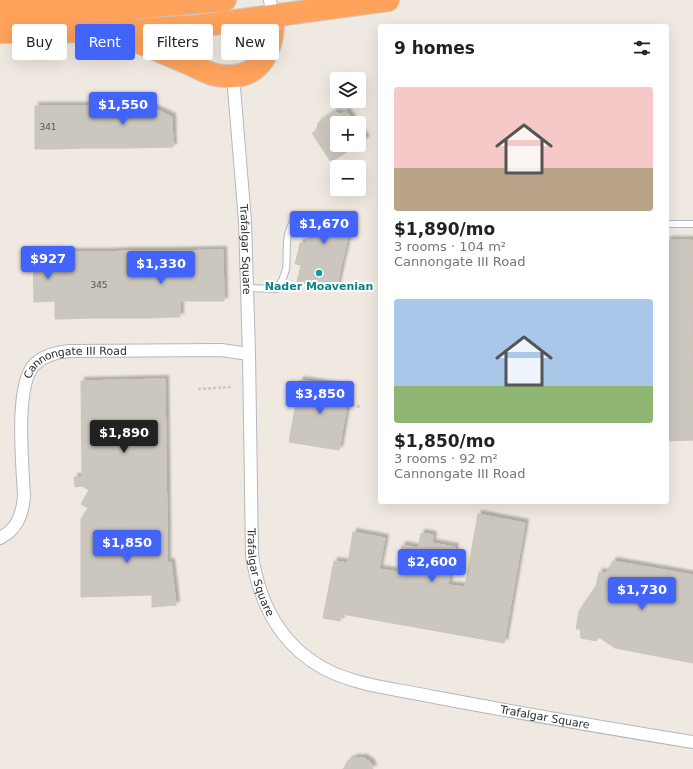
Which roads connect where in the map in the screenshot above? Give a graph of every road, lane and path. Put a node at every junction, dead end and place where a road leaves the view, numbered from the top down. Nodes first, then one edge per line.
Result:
1 (225, 0) edge
2 (388, 0) edge
3 (271, 8) edge
4 (0, 11) edge
5 (135, 30) edge
6 (75, 31) edge
7 (0, 32) edge
8 (135, 41) edge
9 (233, 76) junction
10 (349, 220) dead end
11 (669, 224) edge
12 (693, 224) edge
13 (247, 288) junction
14 (249, 354) junction
15 (231, 387) dead end
16 (198, 389) dead end
17 (347, 404) dead end
18 (361, 407) dead end
19 (0, 538) edge
20 (693, 742) edge

1 - 4 highway
2 - 3 highway
3 - 5 highway
3 - 9 highway
6 - 7 highway
8 - 9 highway
9 - 13 street, Trafalgar Square
10 - 13 lane
11 - 12 lane
13 - 14 street, Trafalgar Square
14 - 19 street, Cannongate III Road
14 - 20 street, Trafalgar Square
15 - 16 path
17 - 18 path

